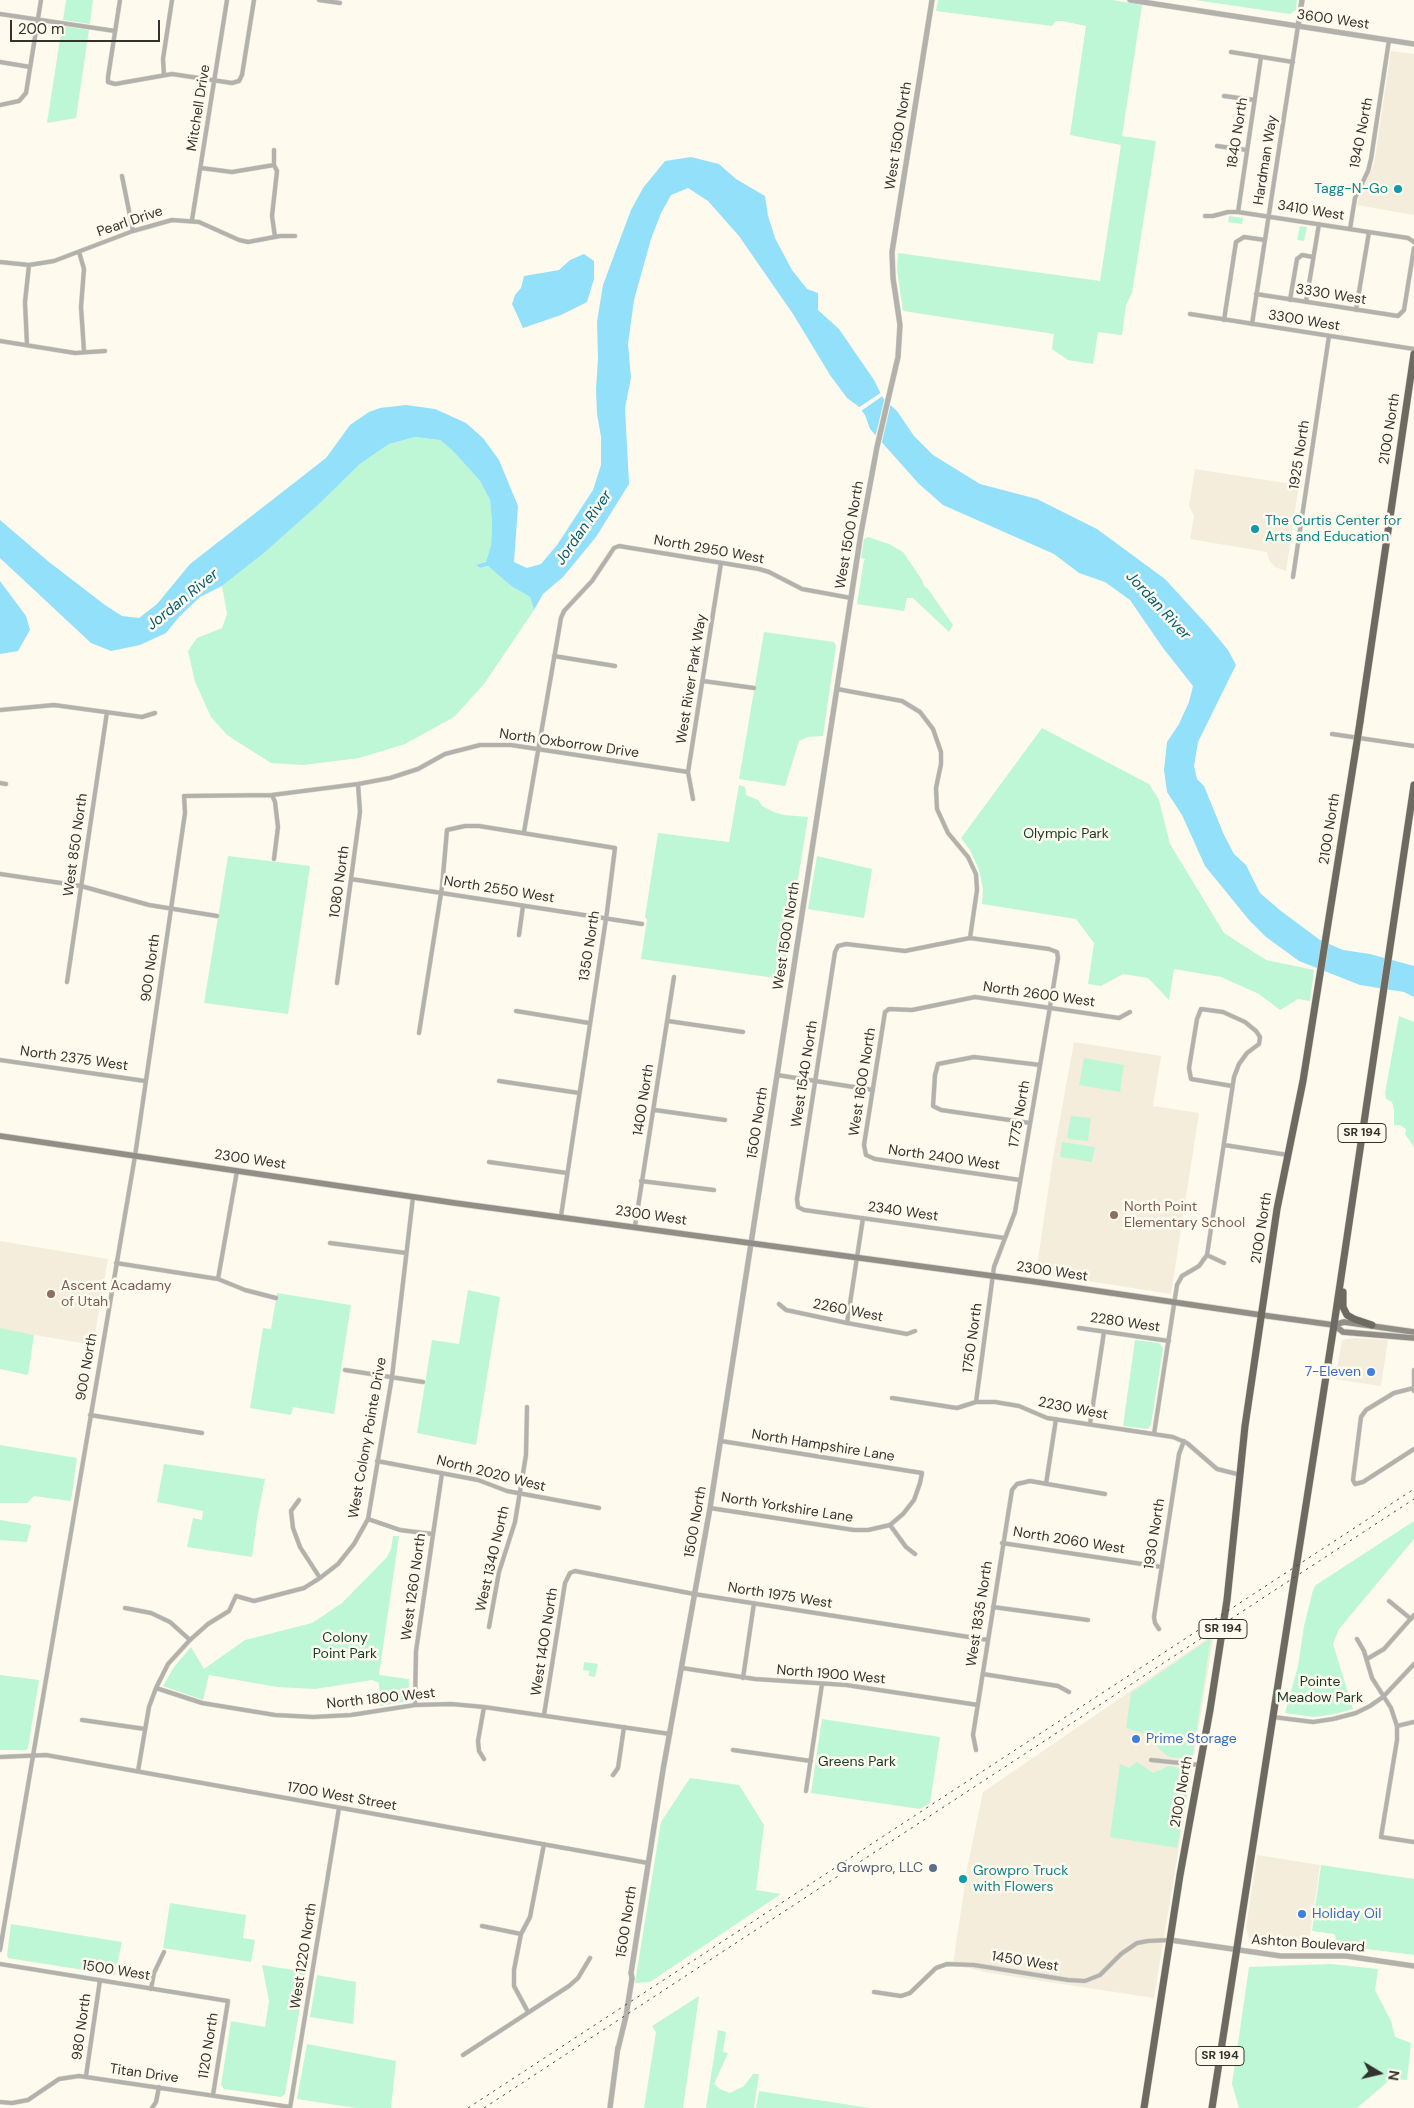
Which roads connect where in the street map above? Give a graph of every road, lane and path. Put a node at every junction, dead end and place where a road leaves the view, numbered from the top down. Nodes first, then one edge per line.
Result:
1 (40, 0) edge
2 (120, 0) edge
3 (172, 0) edge
4 (227, 0) edge
5 (254, 0) edge
6 (319, 0) edge
7 (932, 0) edge
8 (1130, 0) edge
9 (1302, 0) edge
10 (340, 3) dead end
11 (0, 14) edge
12 (38, 19) junction
13 (1298, 26) junction
14 (115, 31) junction
15 (1390, 40) junction
16 (1414, 44) edge
17 (1231, 52) dead end
18 (1261, 57) junction
19 (0, 62) edge
20 (1293, 62) junction
21 (30, 67) junction
22 (164, 76) junction
23 (215, 80) junction
24 (1224, 96) dead end
25 (1254, 100) junction
26 (0, 105) edge
27 (1217, 146) dead end
28 (274, 150) dead end
29 (1247, 150) junction
30 (274, 165) junction
31 (201, 168) junction
32 (122, 176) dead end
33 (1238, 212) junction
34 (1205, 216) dead end
35 (1268, 216) junction
36 (192, 220) junction
37 (1318, 224) junction
38 (1350, 229) junction
39 (133, 231) junction
40 (1369, 232) junction
41 (295, 236) dead end
42 (275, 237) junction
43 (1265, 240) junction
44 (1413, 241) edge
45 (1414, 248) edge
46 (80, 252) junction
47 (1313, 257) junction
48 (0, 262) edge
49 (29, 265) junction
50 (1256, 294) junction
51 (1290, 300) junction
52 (1306, 302) junction
53 (1356, 310) junction
54 (1190, 314) dead end
55 (1224, 320) junction
56 (1252, 324) junction
57 (1329, 336) junction
58 (0, 341) edge
59 (27, 345) junction
60 (1414, 350) edge
61 (84, 351) junction
62 (105, 351) dead end
63 (1414, 354) edge
64 (721, 563) junction
65 (1293, 577) dead end
66 (851, 598) junction
67 (554, 656) junction
68 (615, 666) dead end
69 (703, 681) junction
70 (754, 688) dead end
71 (837, 689) junction
72 (0, 710) edge
73 (107, 712) junction
74 (155, 713) dead end
75 (1332, 734) dead end
76 (1414, 746) edge
77 (537, 749) junction
78 (688, 772) junction
79 (0, 783) edge
80 (6, 784) dead end
81 (358, 784) junction
82 (1414, 785) edge
83 (272, 795) junction
84 (184, 796) joint
85 (693, 799) dead end
86 (524, 832) junction
87 (274, 859) dead end
88 (0, 874) edge
89 (352, 879) junction
90 (81, 886) junction
91 (441, 893) junction
92 (523, 906) junction
93 (171, 908) junction
94 (217, 916) dead end
95 (606, 918) junction
96 (642, 924) dead end
97 (519, 935) dead end
98 (970, 938) junction
99 (674, 977) dead end
100 (67, 982) dead end
101 (336, 983) dead end
102 (1050, 1008) junction
103 (516, 1011) dead end
104 (885, 1012) joint
105 (1130, 1012) dead end
106 (668, 1021) junction
107 (589, 1023) junction
108 (743, 1032) dead end
109 (419, 1034) dead end
110 (0, 1060) edge
111 (1040, 1065) junction
112 (777, 1075) junction
113 (145, 1081) junction
114 (500, 1081) dead end
115 (816, 1082) junction
116 (1232, 1086) junction
117 (873, 1090) junction
118 (579, 1093) junction
119 (655, 1110) junction
120 (725, 1120) dead end
121 (1030, 1123) junction
122 (0, 1136) edge
123 (1224, 1145) junction
124 (866, 1155) joint
125 (1288, 1155) junction
126 (134, 1156) junction
127 (489, 1162) dead end
128 (237, 1171) junction
129 (566, 1173) junction
130 (1020, 1180) junction
131 (641, 1181) junction
132 (714, 1190) dead end
133 (413, 1197) junction
134 (798, 1206) joint
135 (561, 1216) junction
136 (863, 1218) junction
137 (635, 1226) junction
138 (1005, 1238) junction
139 (330, 1243) dead end
140 (750, 1243) junction
141 (1344, 1252) junction
142 (406, 1253) junction
143 (1207, 1255) junction
144 (858, 1258) junction
145 (1224, 1263) dead end
146 (116, 1264) junction
147 (993, 1276) junction
148 (218, 1279) junction
149 (276, 1298) dead end
150 (1175, 1302) junction
151 (779, 1304) dead end
152 (1261, 1315) junction
153 (847, 1324) junction
154 (1334, 1325) junction
155 (1372, 1326) junction
156 (1079, 1328) dead end
157 (914, 1332) dead end
158 (1104, 1332) junction
159 (1414, 1332) edge
160 (1414, 1338) edge
161 (1169, 1340) junction
162 (345, 1370) dead end
163 (1414, 1370) edge
164 (392, 1377) junction
165 (423, 1382) dead end
166 (1414, 1389) edge
167 (892, 1398) dead end
168 (976, 1402) junction
169 (527, 1406) dead end
170 (90, 1415) junction
171 (1056, 1419) junction
172 (1090, 1424) junction
173 (202, 1433) dead end
174 (1154, 1434) junction
175 (721, 1441) junction
176 (1184, 1441) junction
177 (1414, 1449) edge
178 (377, 1461) junction
179 (442, 1473) junction
180 (1241, 1475) junction
181 (1046, 1484) junction
182 (520, 1493) junction
183 (1105, 1494) dead end
184 (299, 1500) dead end
185 (599, 1508) dead end
186 (710, 1508) junction
187 (368, 1519) junction
188 (890, 1525) junction
189 (432, 1534) junction
190 (1002, 1543) junction
191 (914, 1554) dead end
192 (1162, 1567) junction
193 (570, 1573) joint
194 (320, 1578) junction
195 (694, 1594) junction
196 (1389, 1601) dead end
197 (754, 1603) junction
198 (993, 1607) junction
199 (125, 1608) dead end
200 (1412, 1617) edge
201 (1088, 1620) dead end
202 (489, 1627) dead end
203 (1159, 1629) dead end
204 (1357, 1639) dead end
205 (190, 1640) junction
206 (988, 1640) junction
207 (1367, 1659) junction
208 (1414, 1664) edge
209 (682, 1668) junction
210 (982, 1674) junction
211 (742, 1678) junction
212 (822, 1684) junction
213 (156, 1688) junction
214 (1069, 1692) dead end
215 (1383, 1697) junction
216 (416, 1705) junction
217 (978, 1705) junction
218 (484, 1706) junction
219 (544, 1715) junction
220 (1272, 1717) junction
221 (82, 1720) dead end
222 (1414, 1722) edge
223 (1397, 1726) junction
224 (624, 1727) junction
225 (145, 1729) junction
226 (670, 1734) junction
227 (733, 1750) dead end
228 (976, 1750) dead end
229 (32, 1755) junction
230 (0, 1757) edge
231 (484, 1759) dead end
232 (1151, 1760) dead end
233 (811, 1761) junction
234 (1200, 1765) junction
235 (138, 1771) junction
236 (614, 1775) dead end
237 (806, 1791) dead end
238 (339, 1808) junction
239 (1414, 1842) edge
240 (544, 1844) junction
241 (648, 1863) junction
242 (2, 1921) edge
243 (482, 1926) dead end
244 (521, 1934) junction
245 (1170, 1940) junction
246 (0, 1950) edge
247 (1236, 1950) junction
248 (164, 1952) dead end
249 (590, 1958) dead end
250 (0, 1964) edge
251 (1414, 1966) edge
252 (100, 1980) junction
253 (151, 1989) junction
254 (874, 1992) dead end
255 (228, 2001) joint
256 (528, 2012) junction
257 (463, 2056) dead end
258 (1151, 2063) junction
259 (86, 2076) junction
260 (160, 2087) junction
261 (212, 2095) junction
262 (0, 2102) edge
263 (152, 2108) edge
264 (290, 2108) edge
265 (610, 2108) edge
266 (1139, 2108) edge
267 (1144, 2108) edge
268 (1212, 2108) edge

1 - 12 street
2 - 14 street
3 - 22 street
4 - 23 street, Mitchell Drive
5 - 23 street
6 - 10 street
7 - 66 street, West 1500 North
8 - 13 street, 3600 West
9 - 13 street, Hardman Way
11 - 12 street
12 - 14 street
12 - 21 street
13 - 15 street, 3600 West
13 - 20 street, Hardman Way
14 - 22 street
15 - 16 street, 3600 West
15 - 38 street, 1940 North
17 - 18 street
18 - 20 street
18 - 25 street, 1840 North
19 - 21 street
20 - 35 street, Hardman Way
21 - 26 street
22 - 23 street
23 - 31 street, Mitchell Drive
24 - 25 street
25 - 29 street, 1840 North
27 - 29 street
28 - 30 street
29 - 33 street, 1840 North
30 - 31 street
30 - 42 street
31 - 36 street, Mitchell Drive
32 - 39 street
33 - 34 street, 3410 West
33 - 35 street, 3410 West
35 - 37 street, 3410 West
35 - 43 street, Hardman Way
36 - 39 street, Pearl Drive
36 - 42 street, Pearl Drive
37 - 38 street, 3410 West
37 - 47 street
38 - 40 street, 3410 West
39 - 46 street, Pearl Drive
40 - 44 street, 3410 West
40 - 53 street
41 - 42 street, Pearl Drive
43 - 50 street, Hardman Way
43 - 55 street
45 - 53 street, 3330 West
46 - 49 street, Pearl Drive
46 - 61 street
47 - 51 street
47 - 52 street
48 - 49 street, Pearl Drive
49 - 59 street
50 - 51 street, 3330 West
50 - 56 street, Hardman Way
51 - 52 street, 3330 West
52 - 53 street, 3330 West
54 - 55 street, 3300 West
55 - 56 street, 3300 West
56 - 57 street, 3300 West
57 - 60 street, 3300 West
57 - 65 street, 1925 North
58 - 59 street
59 - 61 street
61 - 62 street
63 - 125 highway, 2100 North / SR 194, bridge
64 - 66 street, North 2950 West
64 - 67 street, North 2950 West
64 - 69 street, West River Park Way
66 - 71 street, West 1500 North
67 - 68 street
67 - 77 street
69 - 70 street
69 - 78 street, West River Park Way
71 - 98 street
71 - 112 street, West 1500 North
72 - 73 street
73 - 74 street
73 - 90 street, West 850 North
75 - 76 street
77 - 78 street, North Oxborrow Drive
77 - 81 street, North Oxborrow Drive
77 - 86 street
78 - 85 street, West River Park Way
79 - 80 street
81 - 83 street, North Oxborrow Drive
81 - 89 street, 1080 North
82 - 141 highway, SR 194
83 - 84 street, North Oxborrow Drive
83 - 87 street
84 - 93 street, 900 North
86 - 91 street, 1350 North
86 - 95 street, 1350 North
88 - 90 street
89 - 91 street, North 2550 West
89 - 101 street, 1080 North
90 - 93 street
90 - 100 street, West 850 North
91 - 92 street, North 2550 West
91 - 109 street
92 - 95 street, North 2550 West
92 - 97 street
93 - 94 street
93 - 113 street, 900 North
95 - 96 street, North 2550 West
95 - 107 street, 1350 North
98 - 102 street, 1775 North
98 - 115 street, West 1540 North
99 - 106 street, 1400 North
102 - 104 street, North 2600 West
102 - 105 street, North 2600 West
102 - 111 street, 1775 North
103 - 107 street
104 - 117 street, West 1600 North
106 - 108 street
106 - 119 street, 1400 North
107 - 118 street, 1350 North
110 - 113 street, North 2375 West
111 - 121 street, 1775 North
111 - 121 street
112 - 115 street
112 - 140 street, 1500 North
113 - 126 street, 900 North
114 - 118 street
115 - 117 street
115 - 134 street, West 1540 North
116 - 116 street
116 - 123 street
117 - 124 street, West 1600 North
118 - 129 street, 1350 North
119 - 120 street
119 - 131 street, 1400 North
121 - 130 street, 1775 North
122 - 126 main road, 2300 West
123 - 125 street
123 - 143 street
124 - 130 street, North 2400 West
125 - 152 highway, 2100 North / SR 194
126 - 128 main road, 2300 West
126 - 146 street, 900 North
127 - 129 street
128 - 133 main road, 2300 West
128 - 148 street
129 - 135 street, 1350 North
130 - 138 street, 1775 North
131 - 132 street
131 - 137 street, 1400 North
133 - 135 main road, 2300 West
133 - 142 street, West Colony Pointe Drive
134 - 136 street, 2340 West
135 - 137 main road, 2300 West
136 - 138 street, 2340 West
136 - 144 street
137 - 140 main road, 2300 West
138 - 147 street, 1775 North
139 - 142 street
140 - 144 main road, 2300 West
140 - 175 street, 1500 North
141 - 154 highway, SR 194
141 - 155 highway
142 - 164 street, West Colony Pointe Drive
143 - 145 street
143 - 150 street
144 - 147 main road, 2300 West
144 - 153 street
146 - 148 street
146 - 170 street, 900 North
147 - 150 main road, 2300 West
147 - 168 street, 1750 North
148 - 149 street
150 - 152 main road, 2300 West
150 - 161 street
151 - 153 street, 2260 West
152 - 154 main road, 2300 West
152 - 180 highway, 2100 North / SR 194
153 - 157 street, 2260 West
154 - 155 main road
154 - 160 main road
154 - 220 highway, SR 194
155 - 159 main road
156 - 158 street, 2280 West
158 - 161 street, 2280 West
158 - 172 street
161 - 174 street
162 - 164 street
163 - 166 street
164 - 165 street
164 - 178 street, West Colony Pointe Drive
166 - 177 street
167 - 168 street, 2230 West
168 - 171 street, 2230 West
169 - 182 street, West 1340 North
170 - 173 street
170 - 229 street, 900 North
171 - 172 street, 2230 West
171 - 181 street
172 - 174 street, 2230 West
174 - 176 street, 2230 West
175 - 186 street, 1500 North
175 - 188 street, North Hampshire Lane
176 - 180 street, 2230 West
176 - 192 street, 1930 North
178 - 179 street, North 2020 West
178 - 187 street, West Colony Pointe Drive
179 - 182 street, North 2020 West
179 - 189 street, West 1260 North
180 - 234 highway, 2100 North / SR 194
181 - 183 street
181 - 190 street, West 1835 North
182 - 185 street, North 2020 West
182 - 202 street, West 1340 North
184 - 194 street
186 - 188 street, North Yorkshire Lane
186 - 195 street, 1500 North
187 - 189 street
187 - 194 street, West Colony Pointe Drive
188 - 191 street
189 - 216 street, West 1260 North
190 - 192 street, North 2060 West
190 - 198 street, West 1835 North
192 - 203 street, 1930 North
193 - 195 street, North 1975 West
193 - 219 street, West 1400 North
194 - 205 street, West Colony Pointe Drive
195 - 197 street, North 1975 West
195 - 209 street, 1500 North
196 - 200 street
197 - 206 street, North 1975 West
197 - 211 street
198 - 201 street
198 - 206 street, West 1835 North
199 - 205 street
200 - 207 street
204 - 207 street
205 - 213 street, West Colony Pointe Drive
206 - 210 street, West 1835 North
207 - 215 street
208 - 215 street
209 - 211 street, North 1900 West
209 - 226 street, 1500 North
210 - 214 street
210 - 217 street, West 1835 North
211 - 212 street, North 1900 West
212 - 217 street, North 1900 West
212 - 233 street
213 - 216 street, North 1800 West
213 - 225 street, West Colony Pointe Drive
215 - 220 street
215 - 223 street
216 - 218 street, North 1800 West
217 - 228 street, West 1835 North
218 - 219 street, North 1800 West
218 - 231 street
219 - 224 street, North 1800 West
220 - 247 highway, SR 194
221 - 225 street
222 - 223 street
223 - 239 street
224 - 226 street, North 1800 West
224 - 236 street
225 - 235 street, West Colony Pointe Drive
226 - 241 street, 1500 North
227 - 233 street
229 - 230 street, 1700 West Street
229 - 235 street, 1700 West Street
229 - 242 street, 900 North
232 - 234 street
233 - 237 street
234 - 245 highway, 2100 North / SR 194
235 - 238 street, 1700 West Street
238 - 240 street, 1700 West Street
238 - 264 street, West 1220 North
240 - 241 street, 1700 West Street
240 - 244 street
241 - 265 street, 1500 North
242 - 246 street, 900 North
243 - 244 street
244 - 256 street
245 - 247 street, Ashton Boulevard
245 - 254 street, 1450 West
245 - 258 highway, 2100 North / SR 194
247 - 251 street, Ashton Boulevard
247 - 268 highway, SR 194
248 - 253 street
249 - 256 street
250 - 252 street, 1500 West
252 - 253 street, 1500 West
252 - 259 street, 980 North
253 - 255 street, 1500 West
255 - 261 street, 1120 North
256 - 257 street
258 - 266 highway
258 - 267 highway, 2100 North / SR 194
259 - 260 street, Titan Drive
259 - 262 street, Titan Drive
260 - 261 street, Titan Drive
260 - 263 street
261 - 264 street, Titan Drive

